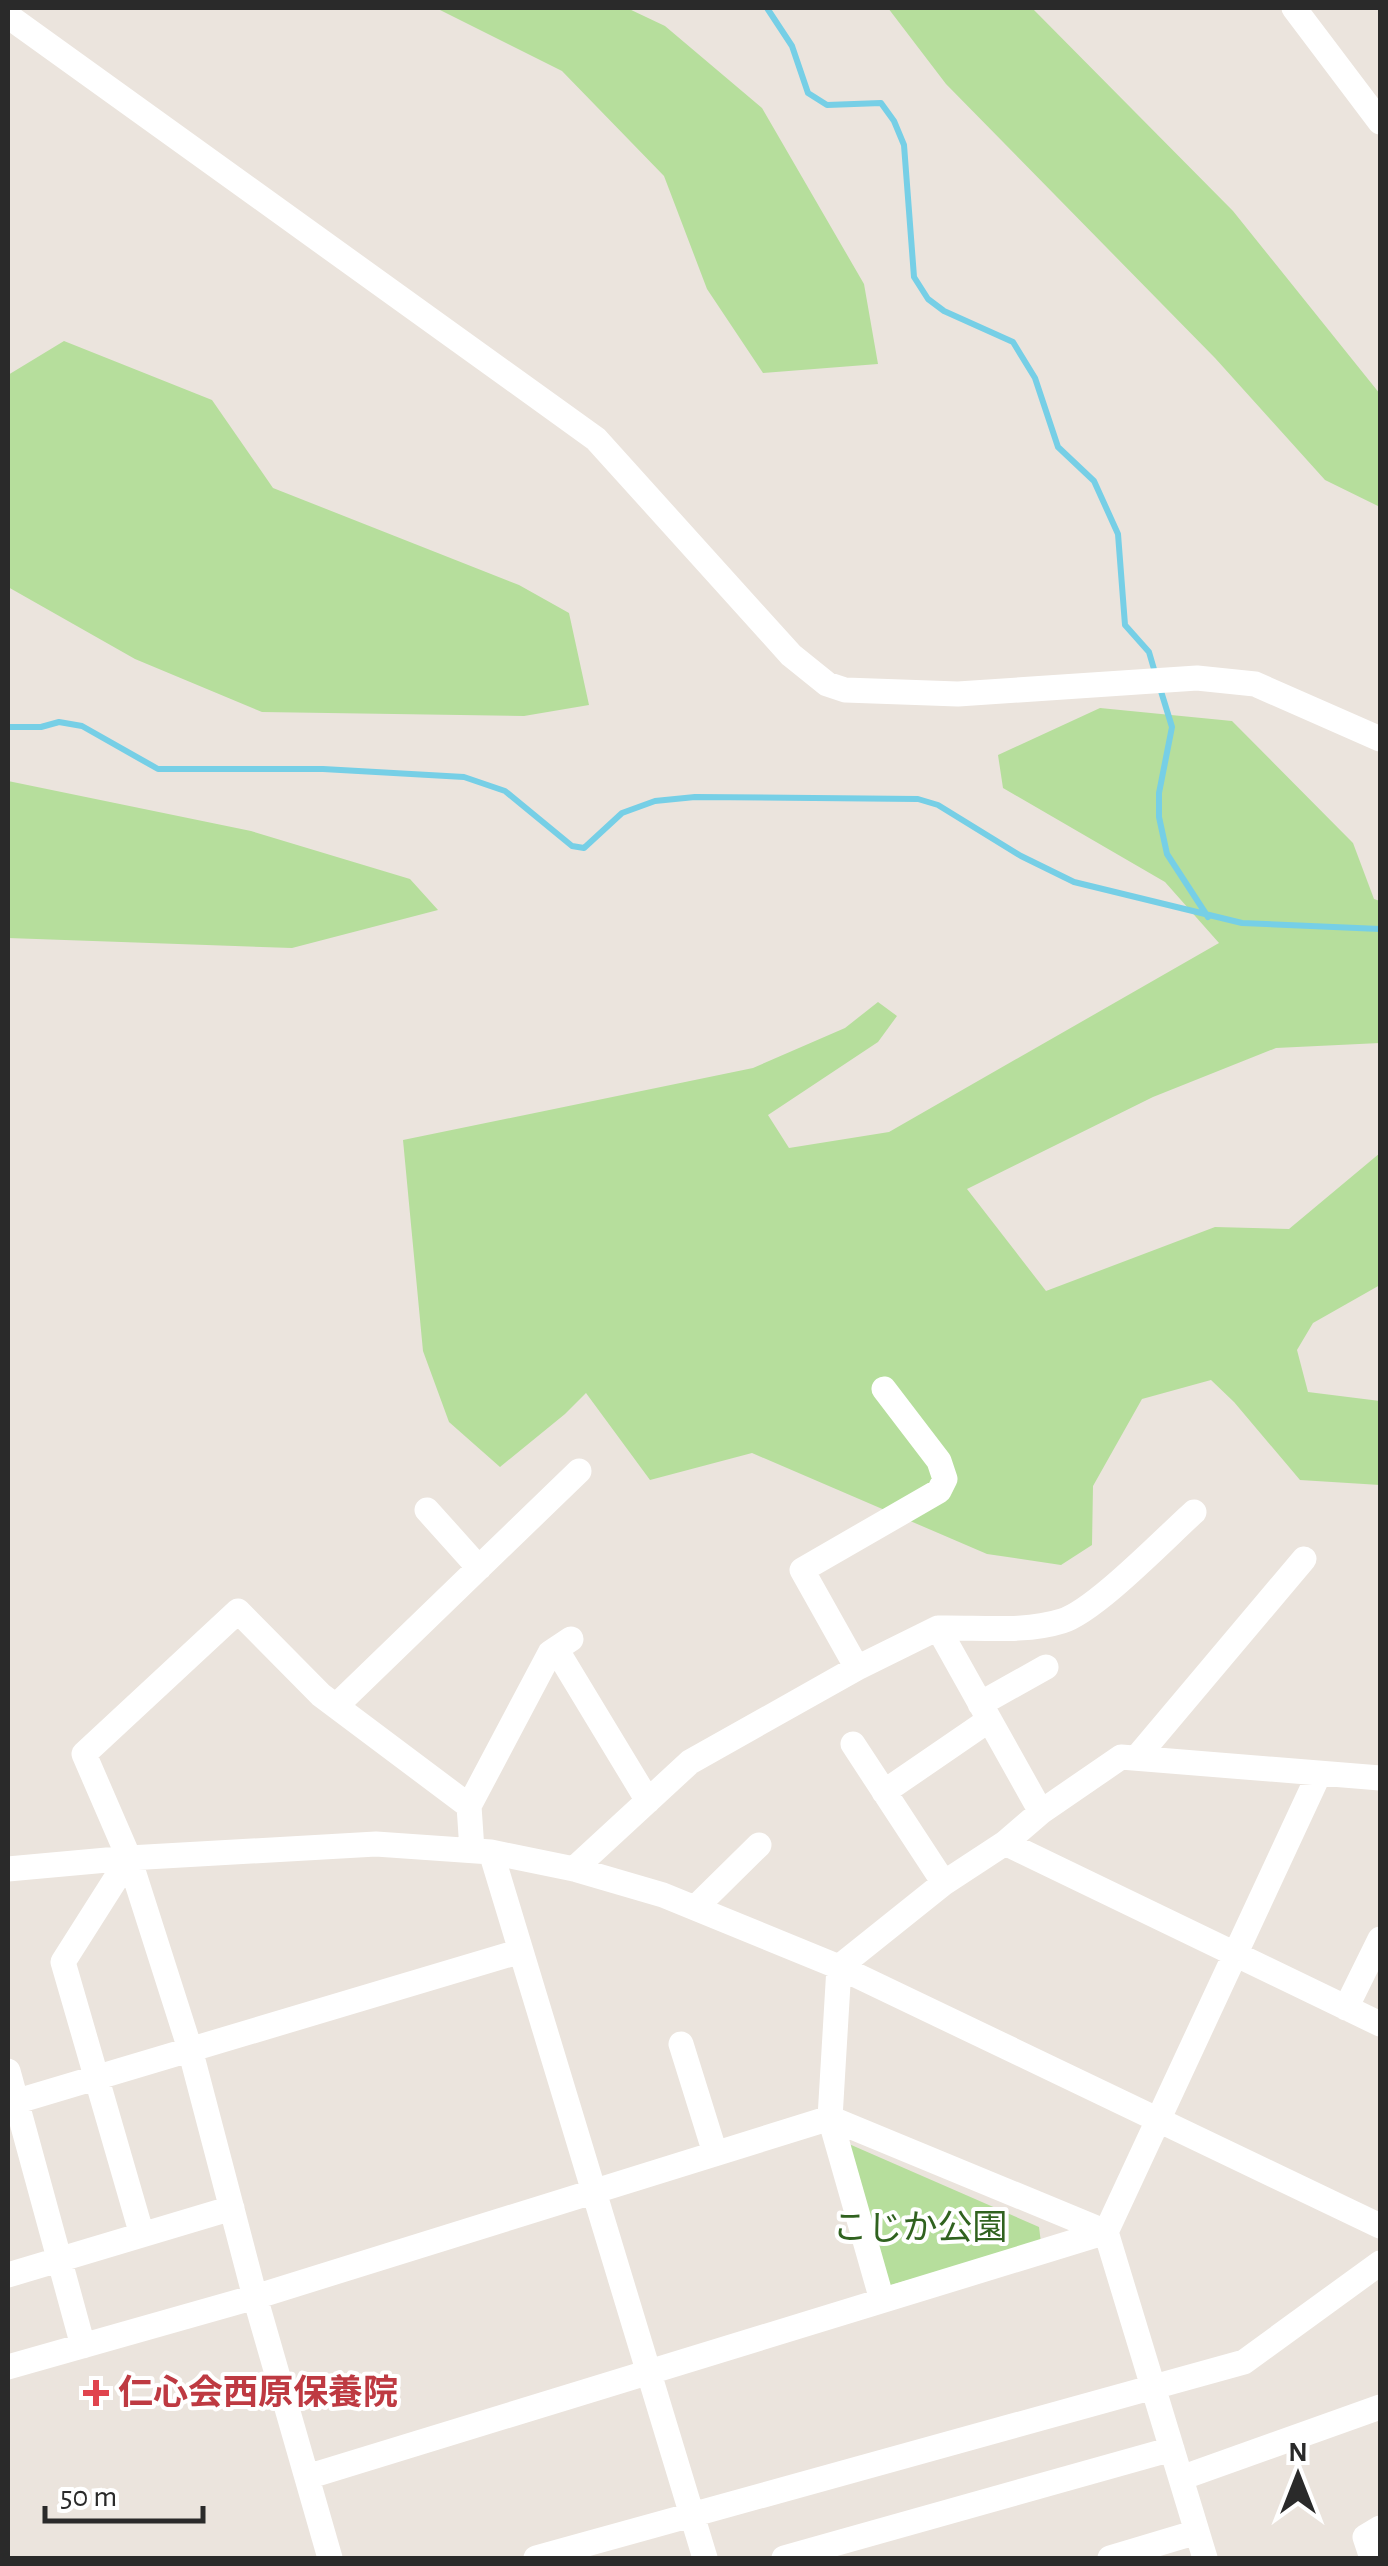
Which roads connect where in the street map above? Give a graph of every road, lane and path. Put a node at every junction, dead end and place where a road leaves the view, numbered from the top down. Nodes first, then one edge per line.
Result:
1 (1294, 8) edge
2 (8, 16) edge
3 (1380, 122) edge
4 (1380, 739) edge
5 (884, 1388) dead end
6 (579, 1471) dead end
7 (428, 1510) dead end
8 (1194, 1512) dead end
9 (1304, 1559) dead end
10 (479, 1568) junction
11 (938, 1628) junction
12 (1046, 1667) dead end
13 (856, 1668) junction
14 (336, 1706) junction
15 (985, 1712) junction
16 (853, 1744) dead end
17 (1138, 1756) junction
18 (1319, 1774) junction
19 (1380, 1778) edge
20 (884, 1792) junction
21 (648, 1800) junction
22 (469, 1806) junction
23 (1040, 1812) junction
24 (1005, 1843) junction
25 (759, 1845) dead end
26 (482, 1851) junction
27 (129, 1858) junction
28 (8, 1869) edge
29 (574, 1869) junction
30 (944, 1883) junction
31 (695, 1908) junction
32 (1380, 1939) edge
33 (521, 1950) junction
34 (1234, 1954) junction
35 (839, 1967) junction
36 (1346, 2008) junction
37 (1380, 2024) edge
38 (682, 2044) dead end
39 (190, 2050) junction
40 (8, 2072) edge
41 (94, 2078) junction
42 (12, 2102) edge
43 (830, 2118) junction
44 (1157, 2122) junction
45 (716, 2154) junction
46 (594, 2191) junction
47 (232, 2208) junction
48 (1380, 2226) edge
49 (1106, 2232) junction
50 (142, 2235) junction
51 (60, 2260) junction
52 (1380, 2264) edge
53 (8, 2276) edge
54 (256, 2296) junction
55 (882, 2300) junction
56 (84, 2346) junction
57 (8, 2367) edge
58 (649, 2372) junction
59 (1153, 2386) junction
60 (1380, 2407) edge
61 (1172, 2449) junction
62 (307, 2477) junction
63 (1181, 2478) junction
64 (692, 2515) junction
65 (1380, 2528) edge
66 (1196, 2532) junction
67 (321, 2555) edge
68 (536, 2558) edge
69 (705, 2558) edge
70 (784, 2558) edge
71 (1110, 2558) edge
72 (1205, 2558) edge
73 (1372, 2558) edge

1 - 3 street
2 - 4 street
5 - 13 street
6 - 10 street
7 - 10 street
8 - 11 street
9 - 17 street
10 - 14 street
11 - 13 street
11 - 15 street
12 - 15 street
13 - 21 street
14 - 22 street
14 - 27 street
15 - 20 street
15 - 23 street
16 - 20 street
17 - 18 street
17 - 23 street
18 - 19 street
18 - 34 street
20 - 30 street
21 - 22 street
21 - 29 street
22 - 26 street
23 - 24 street
24 - 30 street
24 - 34 street
25 - 31 street
26 - 27 street
26 - 29 street
26 - 33 street
27 - 28 street
27 - 39 street
27 - 41 street
29 - 31 street
30 - 35 street
31 - 35 street
32 - 36 street
33 - 39 street
33 - 46 street
34 - 36 street
34 - 44 street
35 - 43 street
35 - 44 street
36 - 37 street
38 - 45 street
39 - 41 street
39 - 47 street
40 - 42 street
41 - 42 street
41 - 50 street
42 - 51 street
43 - 45 street
43 - 49 street
43 - 55 street
44 - 48 street
44 - 49 street
45 - 46 street
46 - 54 street
46 - 58 street
47 - 50 street
47 - 54 street
49 - 55 street
49 - 59 street
50 - 51 street
51 - 53 street
51 - 56 street
52 - 59 street
54 - 56 street
54 - 62 street
55 - 58 street
56 - 57 street
58 - 62 street
58 - 64 street
59 - 61 street
59 - 64 street
60 - 63 street
61 - 63 street
61 - 70 street
62 - 67 street
63 - 66 street
64 - 68 street
64 - 69 street
65 - 73 street
66 - 71 street
66 - 72 street

